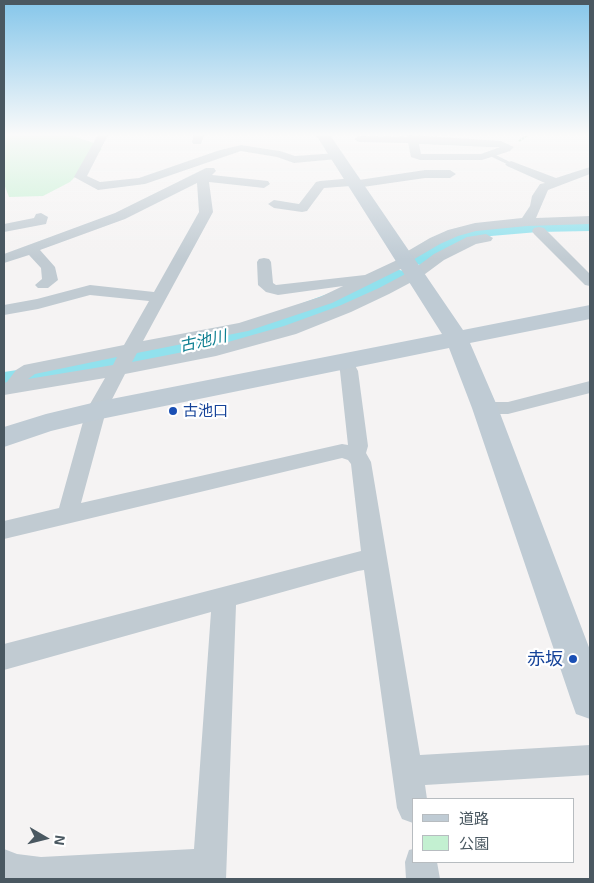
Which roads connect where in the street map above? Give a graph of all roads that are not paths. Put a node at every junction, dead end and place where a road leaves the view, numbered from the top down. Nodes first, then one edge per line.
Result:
1 (80, 176) edge
2 (155, 176) edge
3 (351, 176) edge
4 (415, 176) edge
5 (540, 176) edge
6 (574, 176) edge
7 (198, 177) junction
8 (554, 182) junction
9 (355, 183) junction
10 (264, 184) dead end
11 (274, 204) dead end
12 (40, 217) dead end
13 (589, 220) edge
14 (533, 226) junction
15 (4, 228) edge
16 (32, 250) junction
17 (4, 259) edge
18 (264, 262) dead end
19 (411, 266) junction
20 (368, 281) junction
21 (590, 282) edge
22 (42, 285) dead end
23 (158, 297) junction
24 (4, 310) edge
25 (590, 312) edge
26 (457, 339) junction
27 (123, 361) junction
28 (345, 362) junction
29 (13, 384) edge
30 (590, 387) edge
31 (485, 408) junction
32 (96, 411) junction
33 (4, 437) edge
34 (355, 454) junction
35 (70, 514) junction
36 (4, 530) edge
37 (374, 559) junction
38 (222, 597) junction
39 (4, 657) edge
40 (590, 700) edge
41 (590, 760) edge
42 (407, 771) junction
43 (412, 802) edge
44 (421, 863) edge
45 (9, 872) edge
46 (210, 872) edge
47 (423, 879) edge

1 - 2 street
3 - 9 street
4 - 9 street
5 - 8 street
6 - 8 street
7 - 10 street
7 - 16 street
7 - 23 street
8 - 14 street
9 - 11 street
9 - 19 street
12 - 15 street
13 - 14 street
14 - 19 street
14 - 21 street
16 - 17 street
16 - 22 street
18 - 20 street
19 - 20 street
19 - 26 street
19 - 27 street
20 - 27 street
23 - 24 street
23 - 27 street
25 - 26 street
26 - 28 street
26 - 31 street
27 - 29 street
27 - 29 street
27 - 32 street
28 - 32 street
28 - 34 street
30 - 31 street
31 - 40 street
32 - 33 street
32 - 35 street
34 - 35 street
34 - 37 street
35 - 36 street
37 - 38 street
37 - 42 street
38 - 39 street
38 - 46 street
41 - 42 street
42 - 43 street
44 - 47 street
45 - 46 street

